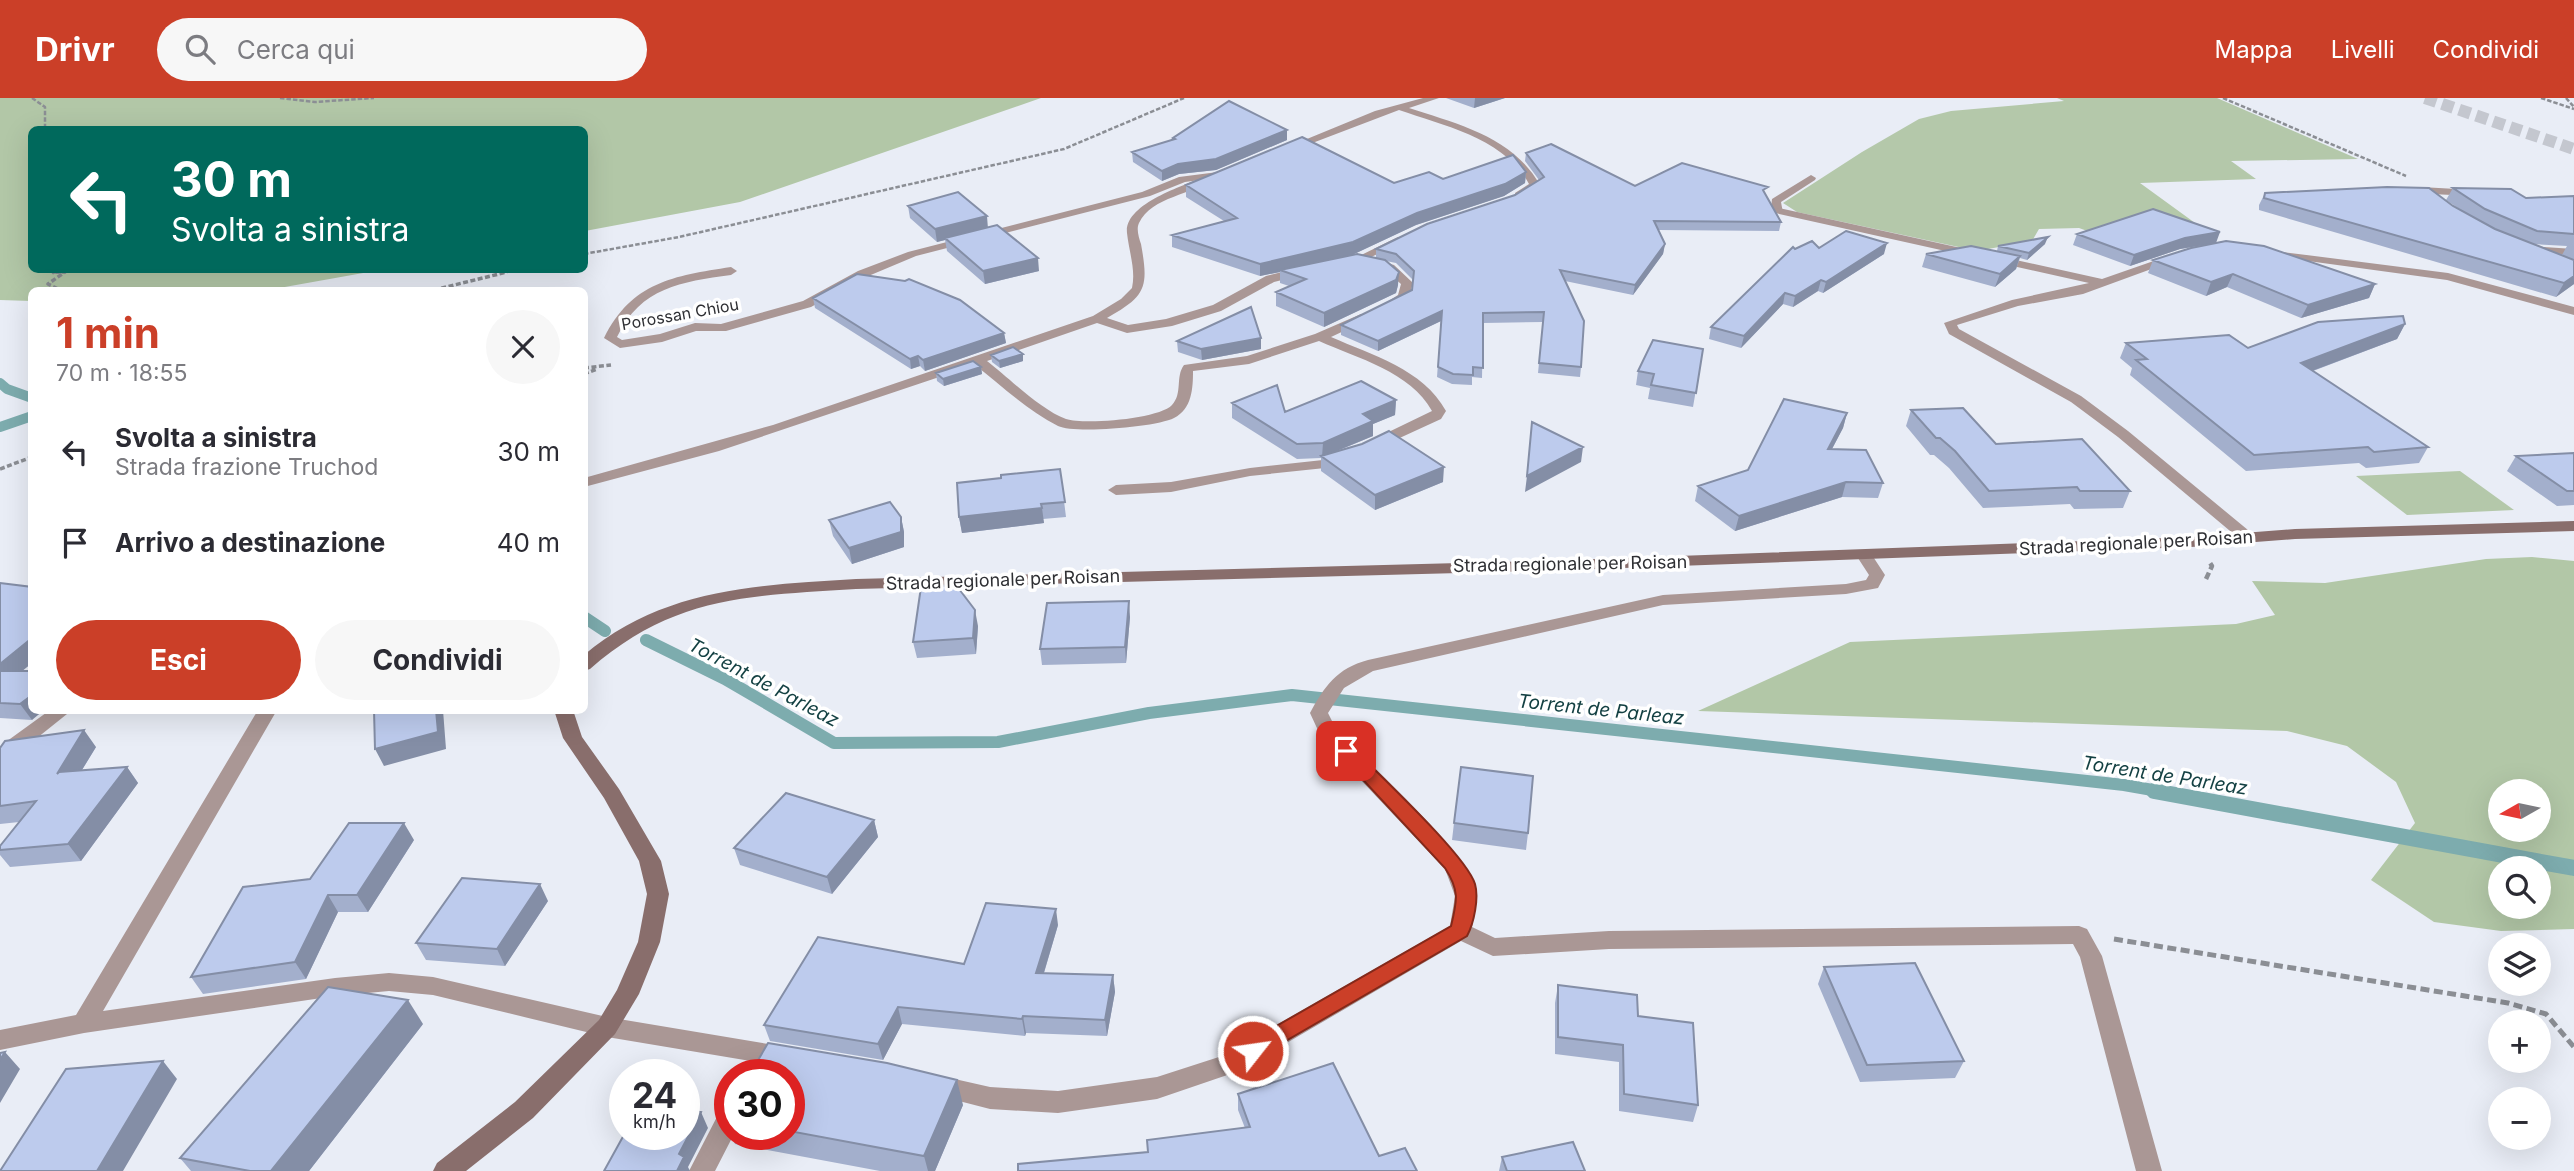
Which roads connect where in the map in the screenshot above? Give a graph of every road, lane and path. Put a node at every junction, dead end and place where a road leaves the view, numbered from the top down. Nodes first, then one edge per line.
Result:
1 (32, 98) edge
2 (280, 98) edge
3 (374, 98) edge
4 (1184, 98) edge
5 (1434, 98) edge
6 (2223, 98) edge
7 (2541, 98) edge
8 (2566, 98) edge
9 (1398, 107) junction
10 (2574, 108) edge
11 (45, 126) edge
12 (1279, 152) edge
13 (1811, 178) dead end
14 (2421, 190) junction
15 (2482, 194) edge
16 (1509, 200) edge
17 (2438, 207) edge
18 (1410, 234) edge
19 (2258, 252) edge
20 (588, 253) edge
21 (2574, 253) edge
22 (2179, 256) edge
23 (2562, 264) edge
24 (1317, 268) edge
25 (731, 271) dead end
26 (64, 273) edge
27 (501, 273) edge
28 (2104, 283) junction
29 (54, 287) edge
30 (446, 287) edge
31 (2574, 311) edge
32 (1097, 319) junction
33 (1320, 337) junction
34 (976, 359) junction
35 (601, 367) dead end
36 (588, 370) edge
37 (28, 458) edge
38 (0, 469) edge
39 (588, 482) edge
40 (1116, 490) dead end
41 (2574, 526) edge
42 (2248, 538) junction
43 (1864, 555) junction
44 (588, 661) edge
45 (58, 714) edge
46 (266, 714) edge
47 (564, 714) edge
48 (0, 762) edge
49 (1460, 931) junction
50 (2079, 935) junction
51 (84, 1023) junction
52 (607, 1027) junction
53 (0, 1040) edge
54 (2574, 1048) edge
55 (737, 1059) edge
56 (922, 1082) edge
57 (714, 1148) edge
58 (446, 1171) edge
59 (702, 1171) edge
60 (2149, 1171) edge

1 - 11 path
2 - 3 path
4 - 20 path
5 - 9 street
6 - 14 path
7 - 10 path
8 - 10 path
9 - 12 street
9 - 16 street
13 - 28 street
14 - 15 street
14 - 17 street
18 - 33 street
19 - 31 street
21 - 23 street
22 - 28 street
24 - 32 street
25 - 32 street, Porossan Chiou
26 - 29 path
27 - 30 path
28 - 42 street
32 - 34 street, Porossan Chiou
33 - 34 street
33 - 40 street
34 - 39 street, Porossan Chiou
35 - 36 path
37 - 38 path
41 - 42 main road, Strada regionale per Roisan
42 - 43 main road, Strada regionale per Roisan
43 - 44 main road, Strada regionale per Roisan
43 - 49 street
45 - 48 street
46 - 51 street
47 - 52 main road
49 - 50 street
49 - 56 street
50 - 54 path
50 - 60 street
51 - 52 street
51 - 53 street
52 - 55 street
52 - 58 main road
57 - 59 street

